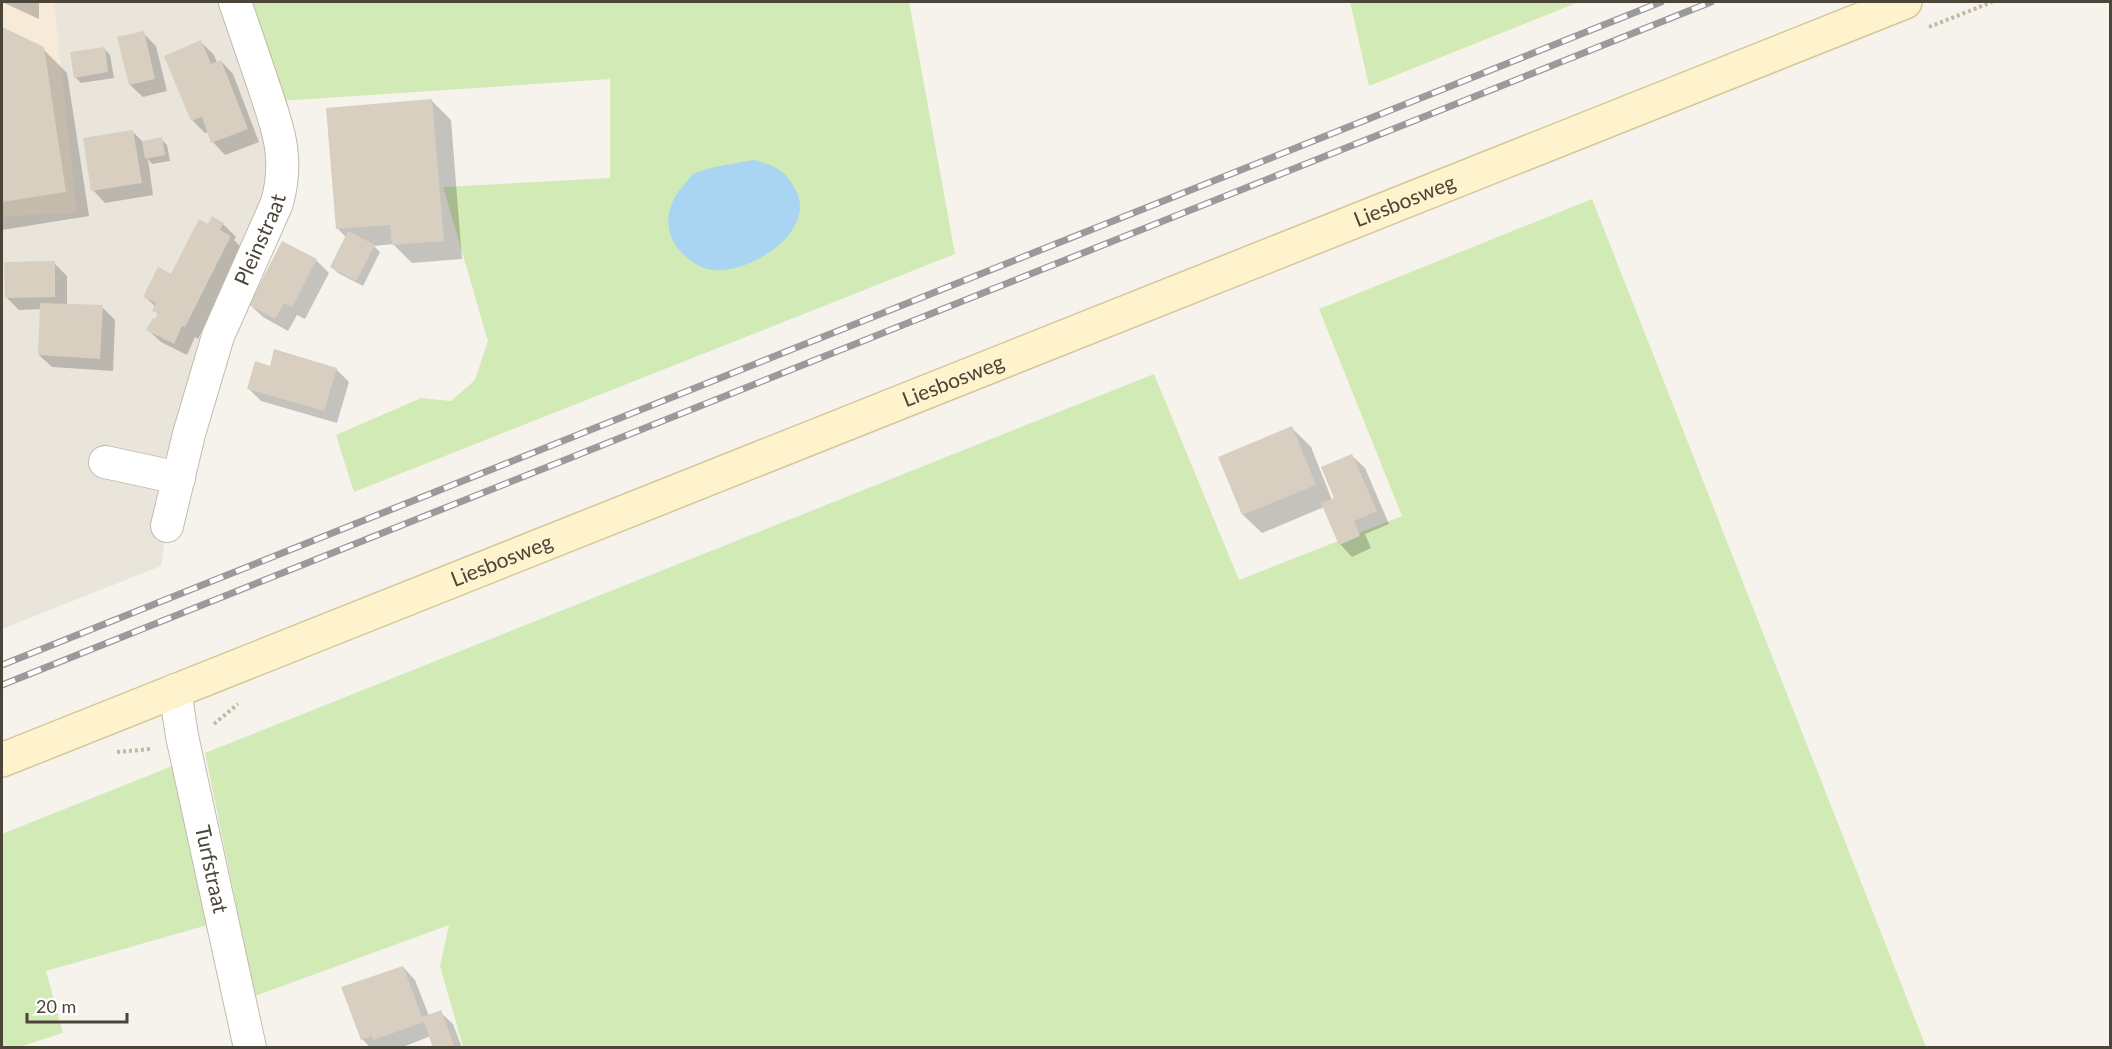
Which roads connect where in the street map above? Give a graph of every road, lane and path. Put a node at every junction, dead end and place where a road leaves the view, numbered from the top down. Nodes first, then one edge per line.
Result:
1 (235, 2) edge
2 (1905, 2) edge
3 (105, 462) dead end
4 (178, 478) junction
5 (167, 525) dead end
6 (175, 690) junction
7 (2, 760) edge
8 (250, 1047) edge

1 - 4 street, Pleinstraat
2 - 6 street, Liesbosweg
3 - 4 street
4 - 5 street, Pleinstraat
6 - 7 street, Liesbosweg
6 - 8 street, Turfstraat

